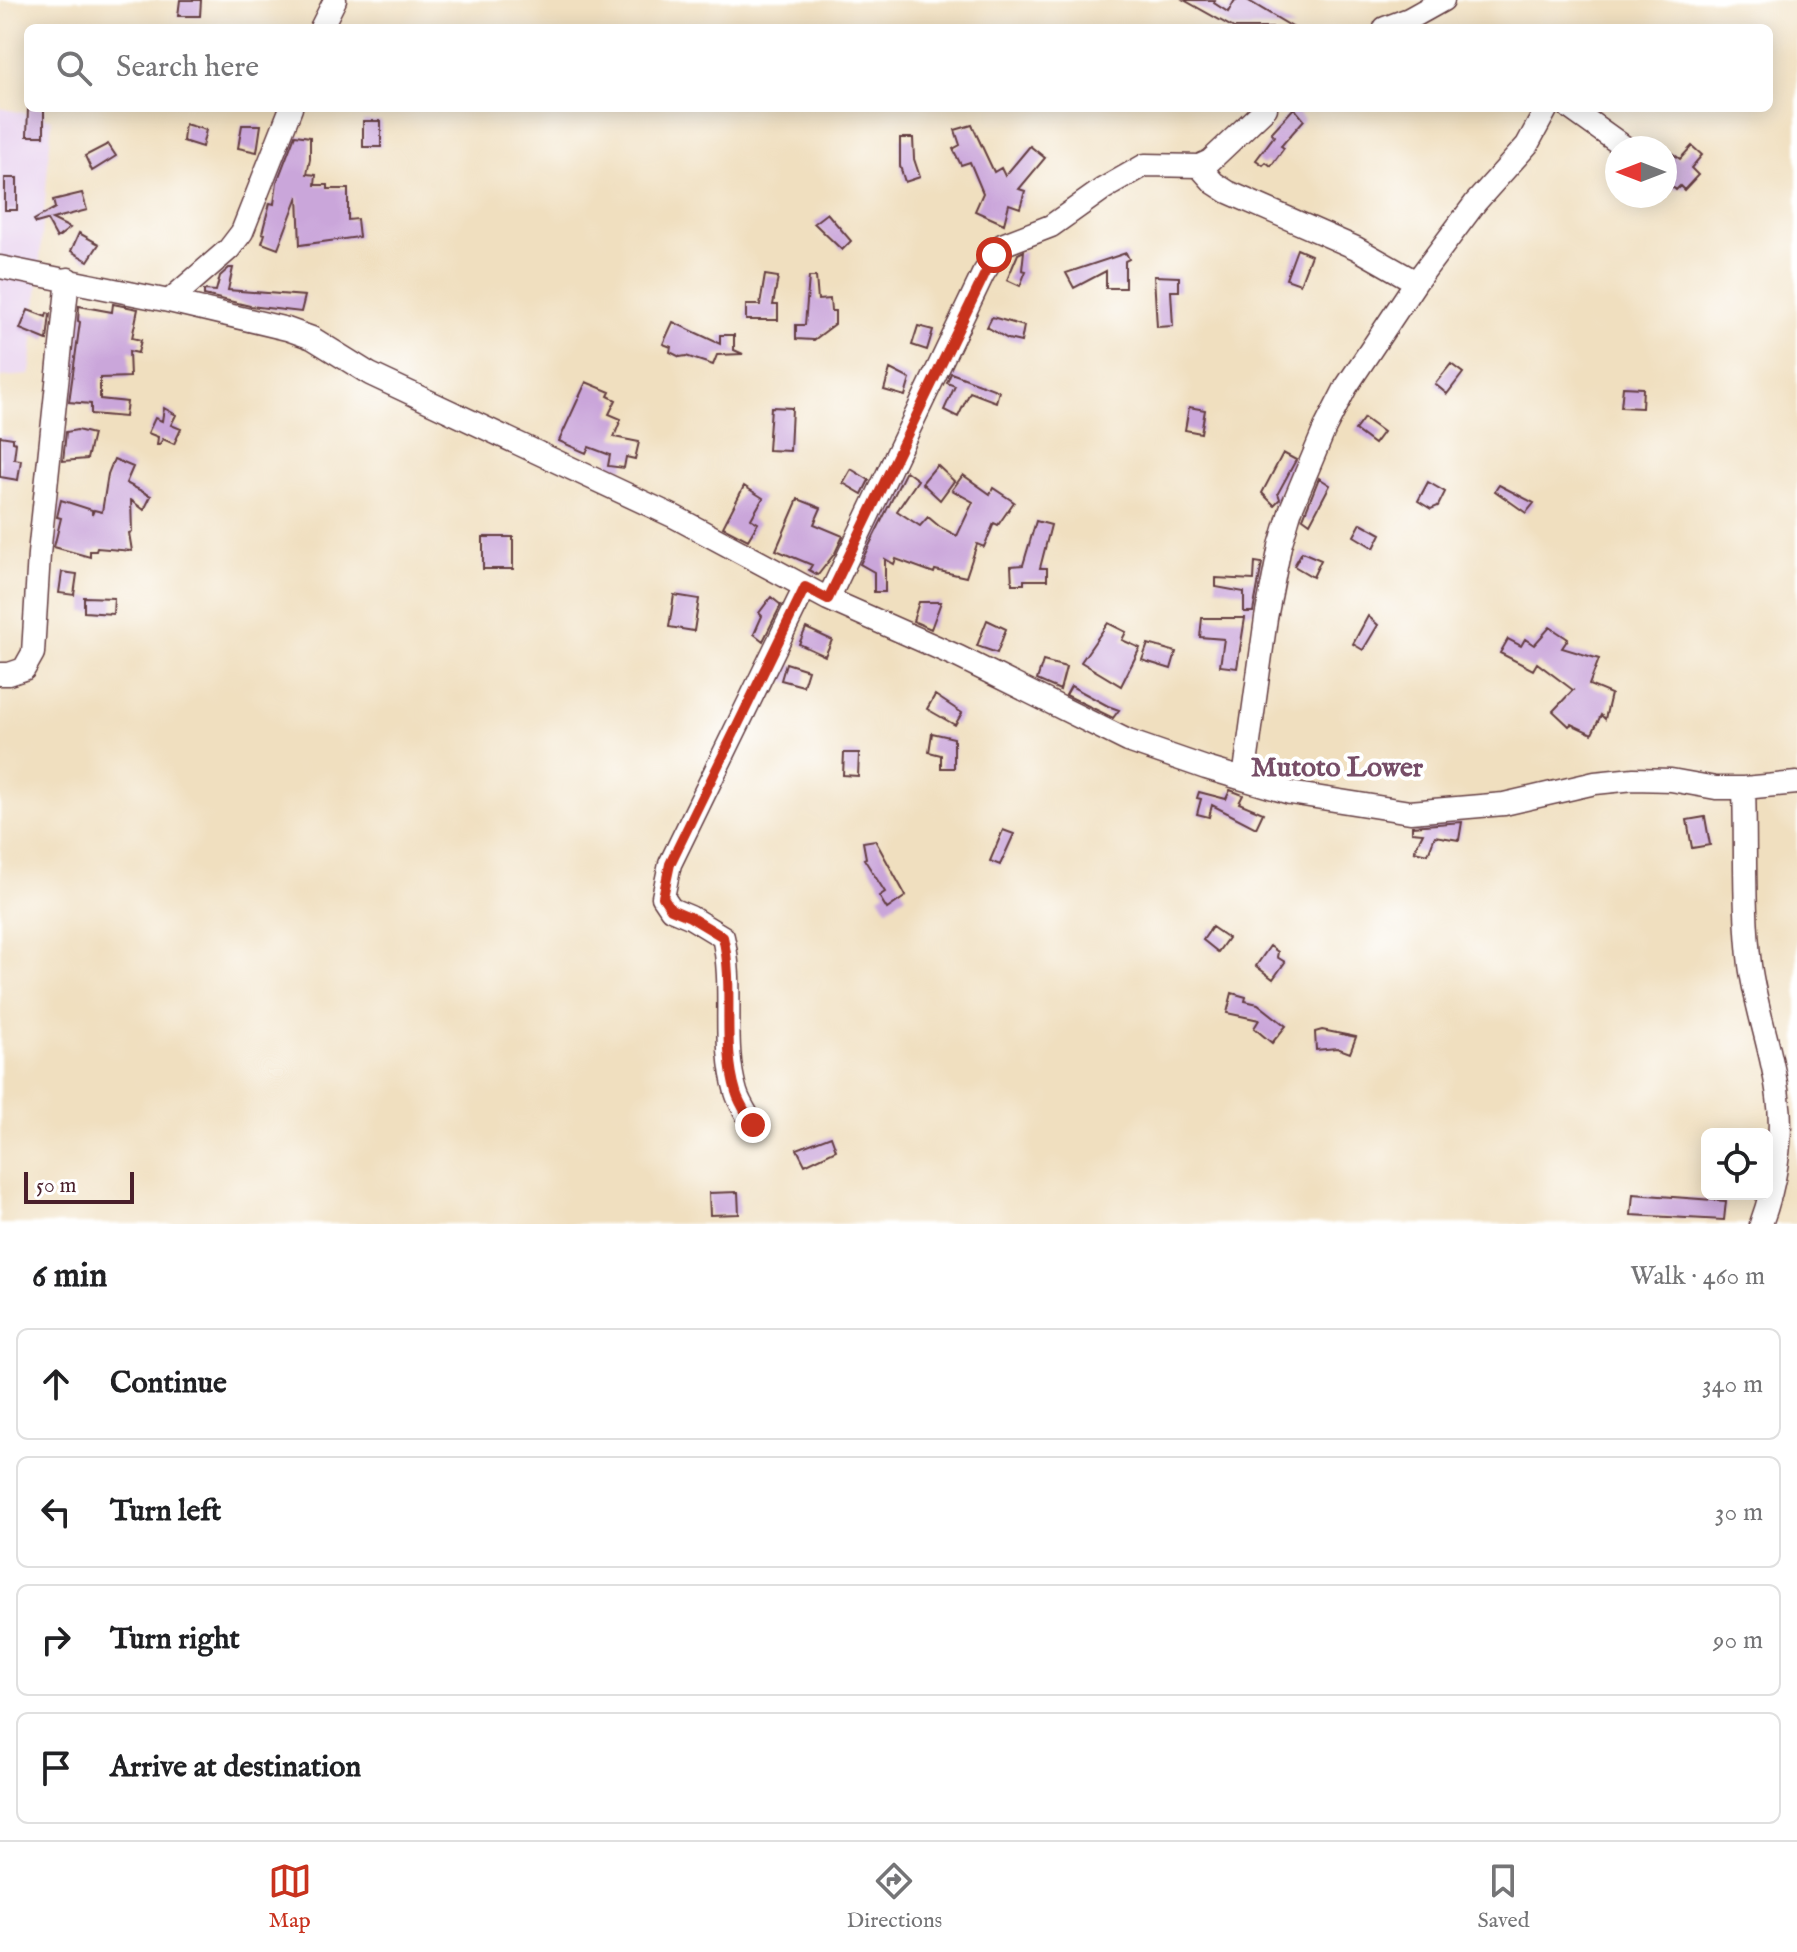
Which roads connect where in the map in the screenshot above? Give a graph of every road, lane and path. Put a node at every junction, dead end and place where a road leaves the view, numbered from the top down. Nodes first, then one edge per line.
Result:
1 (335, 0) edge
2 (1443, 0) edge
3 (323, 24) edge
4 (1396, 24) edge
5 (289, 112) edge
6 (1262, 112) edge
7 (1545, 112) edge
8 (1576, 112) edge
9 (1609, 136) edge
10 (1199, 166) junction
11 (0, 267) edge
12 (68, 279) junction
13 (1416, 282) junction
14 (169, 301) junction
15 (805, 587) junction
16 (828, 599) junction
17 (0, 674) edge
18 (1244, 779) junction
19 (1797, 783) edge
20 (1744, 788) junction
21 (753, 1125) dead end
22 (1761, 1224) edge

1 - 3 street
2 - 4 street
5 - 14 street
6 - 10 street
7 - 13 street
8 - 9 street
10 - 13 street
10 - 16 street
11 - 12 street
12 - 14 street
12 - 17 street
13 - 18 street
14 - 15 street
15 - 16 street
15 - 21 street
16 - 18 street
18 - 20 street
19 - 20 street
20 - 22 street

